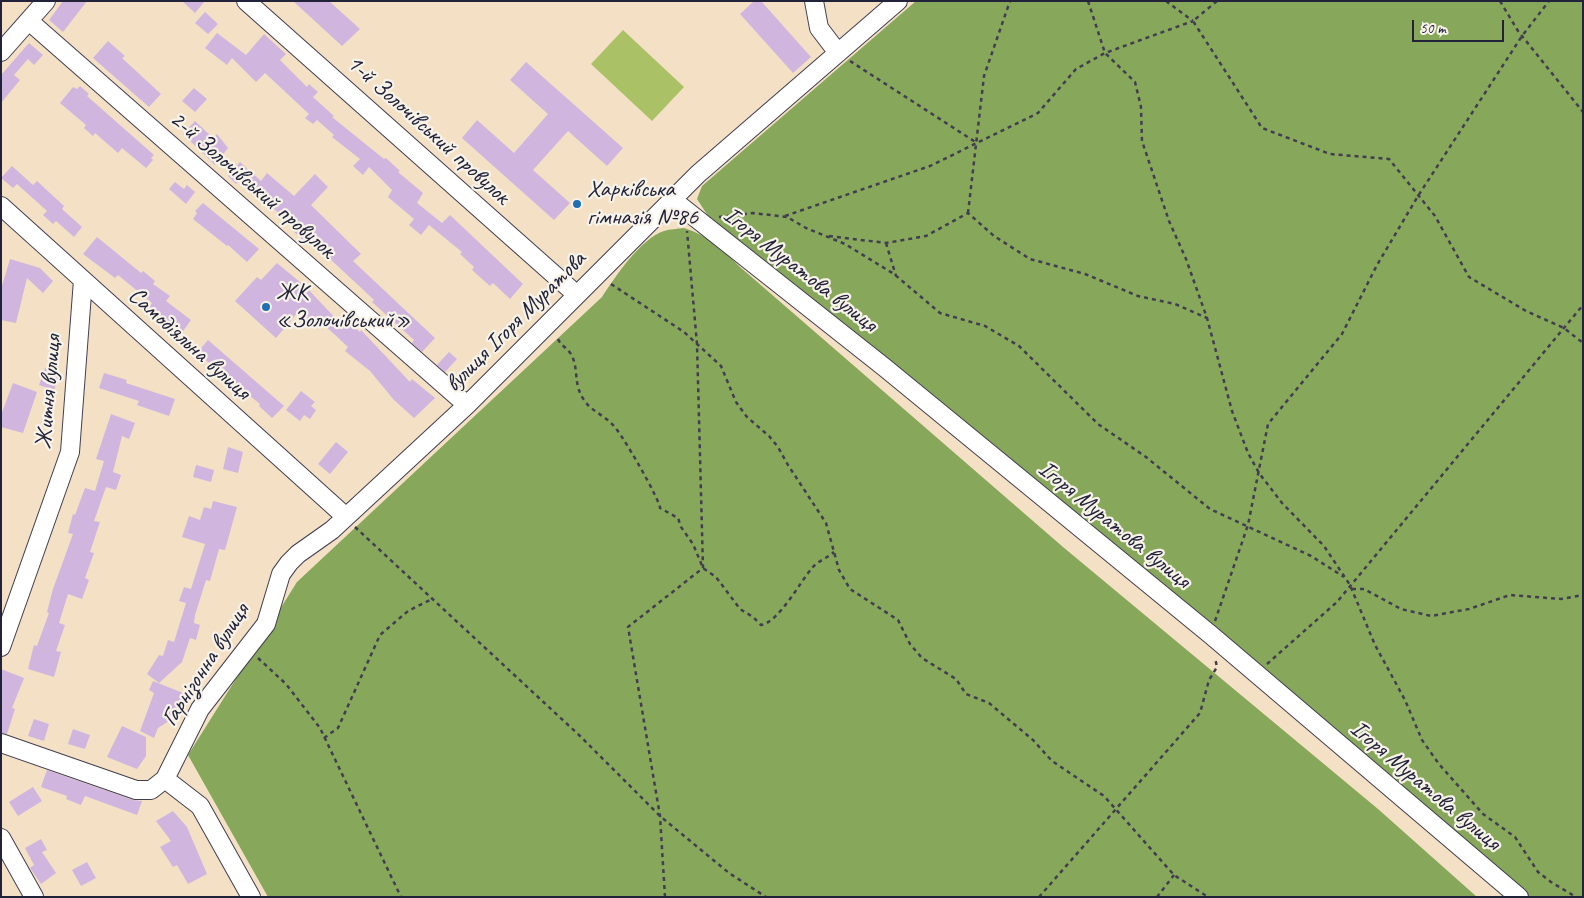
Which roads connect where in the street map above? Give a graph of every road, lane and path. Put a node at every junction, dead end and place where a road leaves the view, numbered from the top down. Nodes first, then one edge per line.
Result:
1 (46, 1) edge
2 (246, 1) edge
3 (814, 1) edge
4 (898, 1) edge
5 (1010, 1) edge
6 (1088, 1) edge
7 (1166, 1) edge
8 (1217, 1) edge
9 (1500, 1) edge
10 (1549, 1) edge
11 (29, 21) junction
12 (1193, 21) junction
13 (1522, 36) junction
14 (1, 52) edge
15 (838, 53) junction
16 (1105, 53) junction
17 (1583, 112) edge
18 (977, 143) junction
19 (1418, 196) junction
20 (1, 206) edge
21 (685, 209) junction
22 (968, 213) junction
23 (783, 217) junction
24 (825, 236) junction
25 (886, 243) junction
26 (897, 277) junction
27 (83, 280) junction
28 (611, 284) dead end
29 (578, 295) junction
30 (1583, 305) edge
31 (1207, 318) junction
32 (1564, 328) junction
33 (558, 339) dead end
34 (1583, 343) edge
35 (697, 344) junction
36 (467, 404) junction
37 (1259, 473) junction
38 (346, 517) junction
39 (1248, 525) junction
40 (834, 552) junction
41 (703, 568) junction
42 (1345, 578) junction
43 (1351, 587) junction
44 (1583, 595) edge
45 (432, 598) junction
46 (1210, 636) junction
47 (1, 647) edge
48 (246, 652) junction
49 (1217, 667) dead end
50 (1256, 674) junction
51 (324, 738) junction
52 (1, 743) edge
53 (165, 779) junction
54 (1116, 809) junction
55 (660, 816) junction
56 (1, 838) edge
57 (1174, 875) junction
58 (34, 897) edge
59 (251, 897) edge
60 (401, 897) edge
61 (665, 897) edge
62 (766, 897) edge
63 (1039, 897) edge
64 (1157, 897) edge
65 (1208, 897) edge
66 (1518, 897) edge
67 (1576, 897) edge

1 - 11 street
2 - 29 street, 1-й Золочівський провулок
3 - 15 street
4 - 15 street, вулиця Ігоря Муратова
5 - 18 path
6 - 16 path
7 - 12 path
8 - 12 path
9 - 13 path
10 - 13 path
11 - 14 street
11 - 36 street, 2-й Золочівський провулок
12 - 16 path
12 - 19 path
13 - 17 path
13 - 19 path
15 - 18 path
15 - 21 street, вулиця Ігоря Муратова
16 - 18 path
16 - 31 path
18 - 22 path
18 - 23 path
19 - 32 path
19 - 37 path
20 - 27 street, Самодіяльна вулиця
21 - 23 path
21 - 29 street, вулиця Ігоря Муратова
21 - 35 path
21 - 46 street, Ігоря Муратова вулиця
22 - 25 path
22 - 31 path
23 - 24 path
24 - 25 path
24 - 26 path
25 - 26 path
26 - 39 path
27 - 38 street, Самодіяльна вулиця
27 - 47 street, Житня вулиця
28 - 35 path
29 - 36 street, вулиця Ігоря Муратова
30 - 32 path
31 - 37 path
32 - 34 path
32 - 43 path
33 - 41 path
35 - 40 path
35 - 41 path
36 - 38 street, вулиця Ігоря Муратова
37 - 39 path
37 - 42 path
38 - 45 path
38 - 48 street, Гарнізонна вулиця
39 - 42 path
39 - 46 path
40 - 41 path
40 - 54 path
41 - 55 path
42 - 43 path
43 - 44 path
43 - 50 path
43 - 67 path
45 - 51 path
45 - 55 path
46 - 50 street, Ігоря Муратова вулиця
48 - 51 path
48 - 53 street, Гарнізонна вулиця
49 - 54 path
50 - 66 street, Ігоря Муратова вулиця
51 - 60 path
52 - 53 street
53 - 59 street
54 - 57 path
54 - 63 path
55 - 61 path
55 - 62 path
56 - 58 street
57 - 64 path
57 - 65 path

